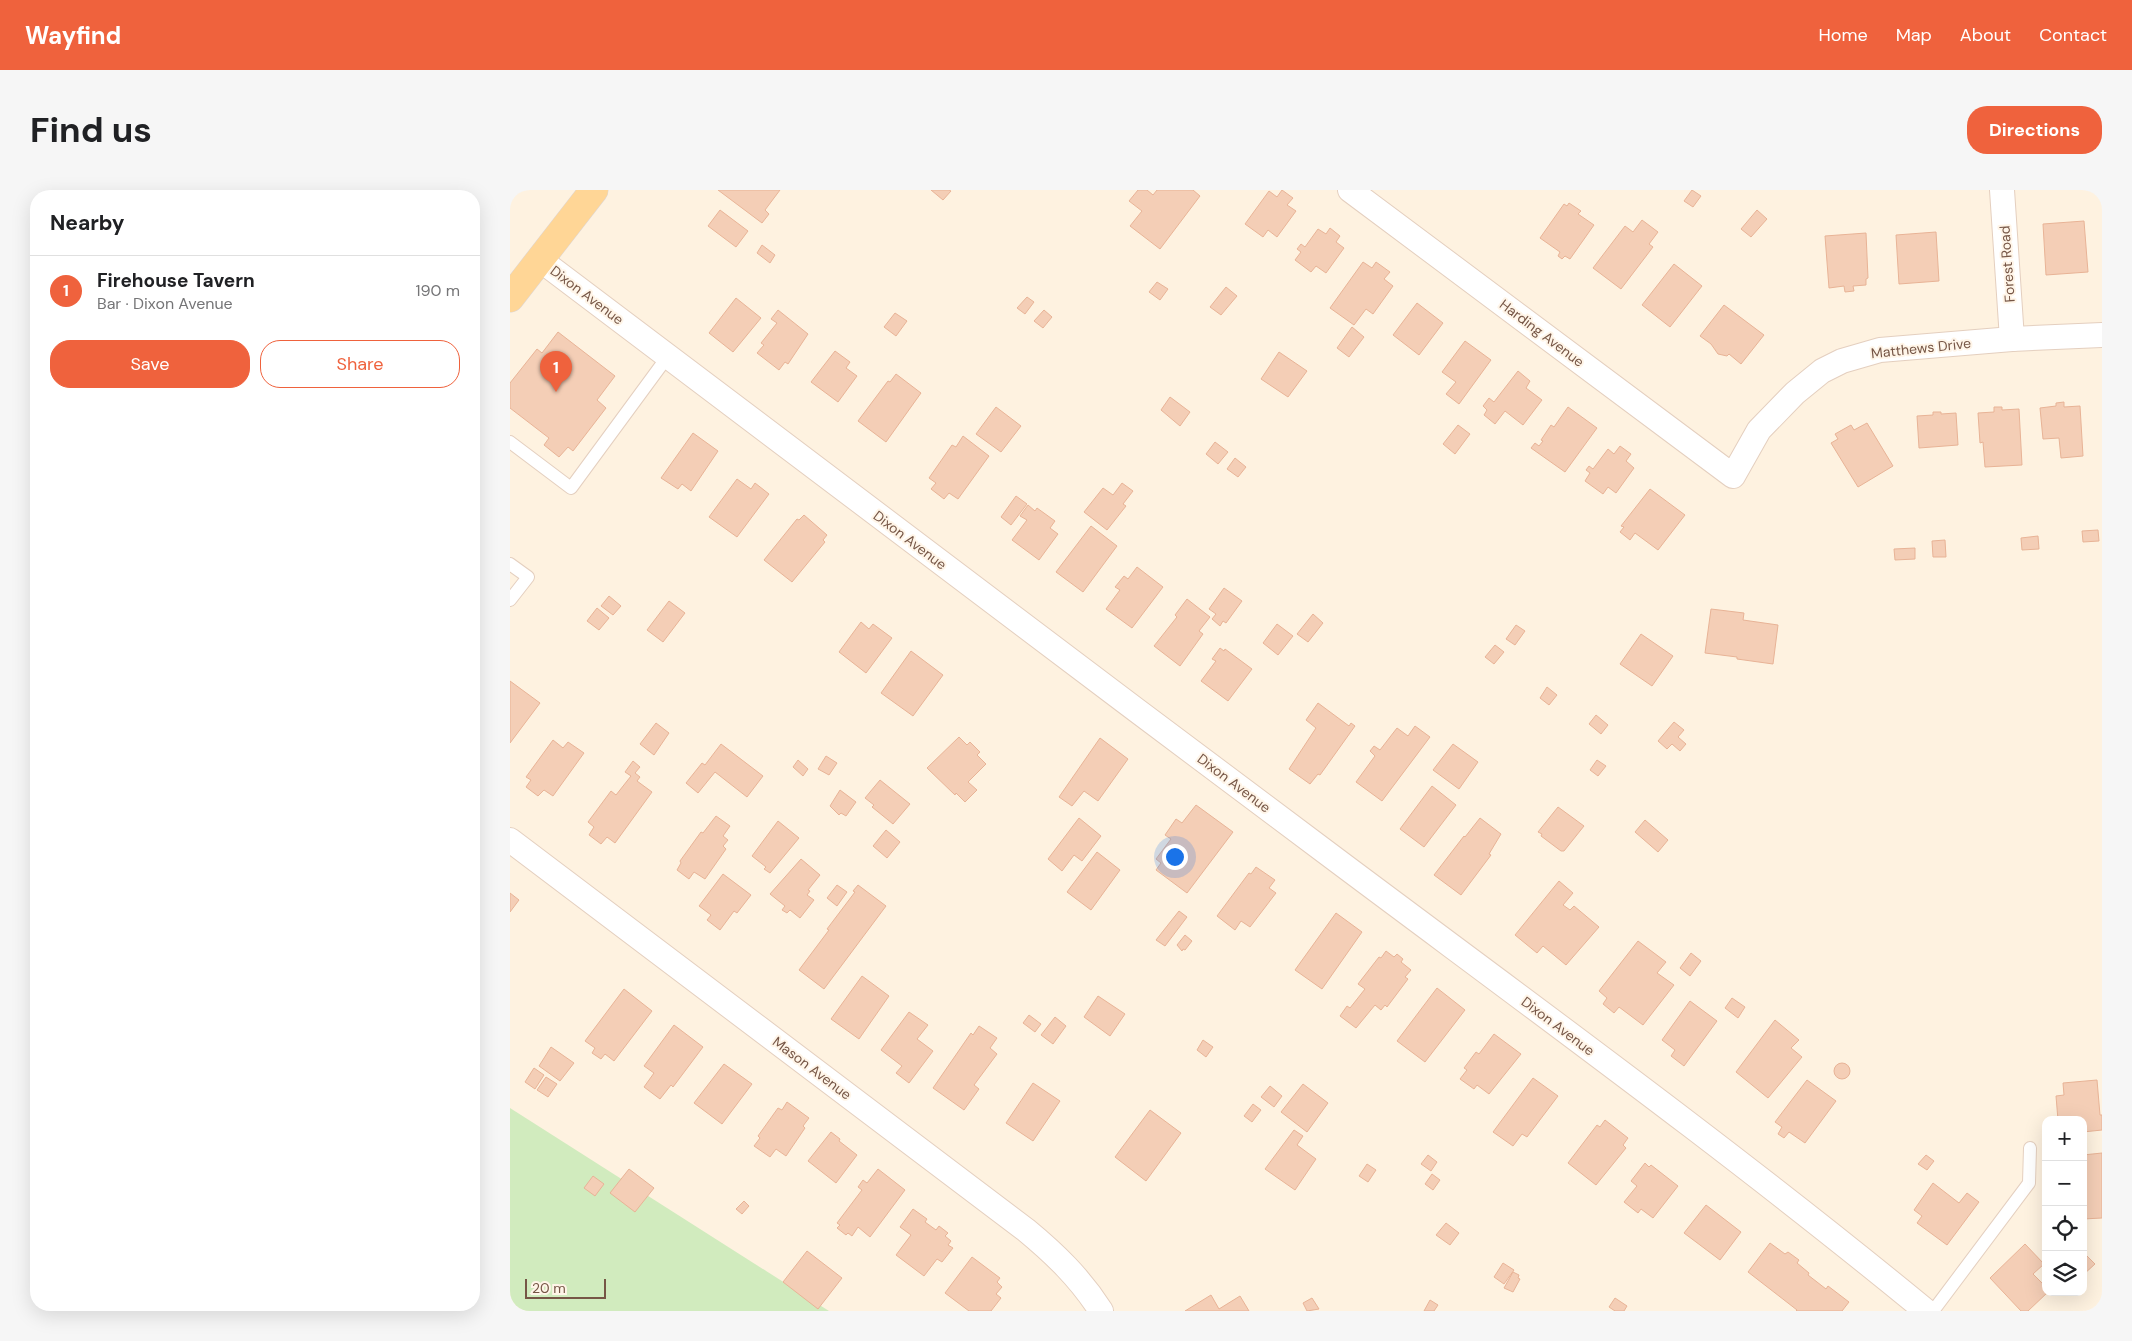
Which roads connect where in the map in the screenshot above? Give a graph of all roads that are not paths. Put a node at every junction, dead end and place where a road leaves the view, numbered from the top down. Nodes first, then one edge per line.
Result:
1 (594, 190) edge
2 (1350, 190) edge
3 (2002, 190) edge
4 (539, 259) junction
5 (510, 298) edge
6 (2102, 334) edge
7 (2012, 339) junction
8 (668, 356) junction
9 (510, 442) edge
10 (1733, 476) joint
11 (510, 564) edge
12 (510, 600) edge
13 (510, 840) edge
14 (2030, 1148) dead end
15 (1101, 1311) edge
16 (1926, 1311) edge
17 (1933, 1311) edge

1 - 4 main road
2 - 10 street, Harding Avenue
3 - 7 street, Forest Road
4 - 5 main road
4 - 8 street, Dixon Avenue
6 - 7 street, Matthews Drive
7 - 10 street, Matthews Drive
8 - 9 lane
8 - 16 street, Dixon Avenue
11 - 12 lane
13 - 15 street, Mason Avenue
14 - 17 lane

